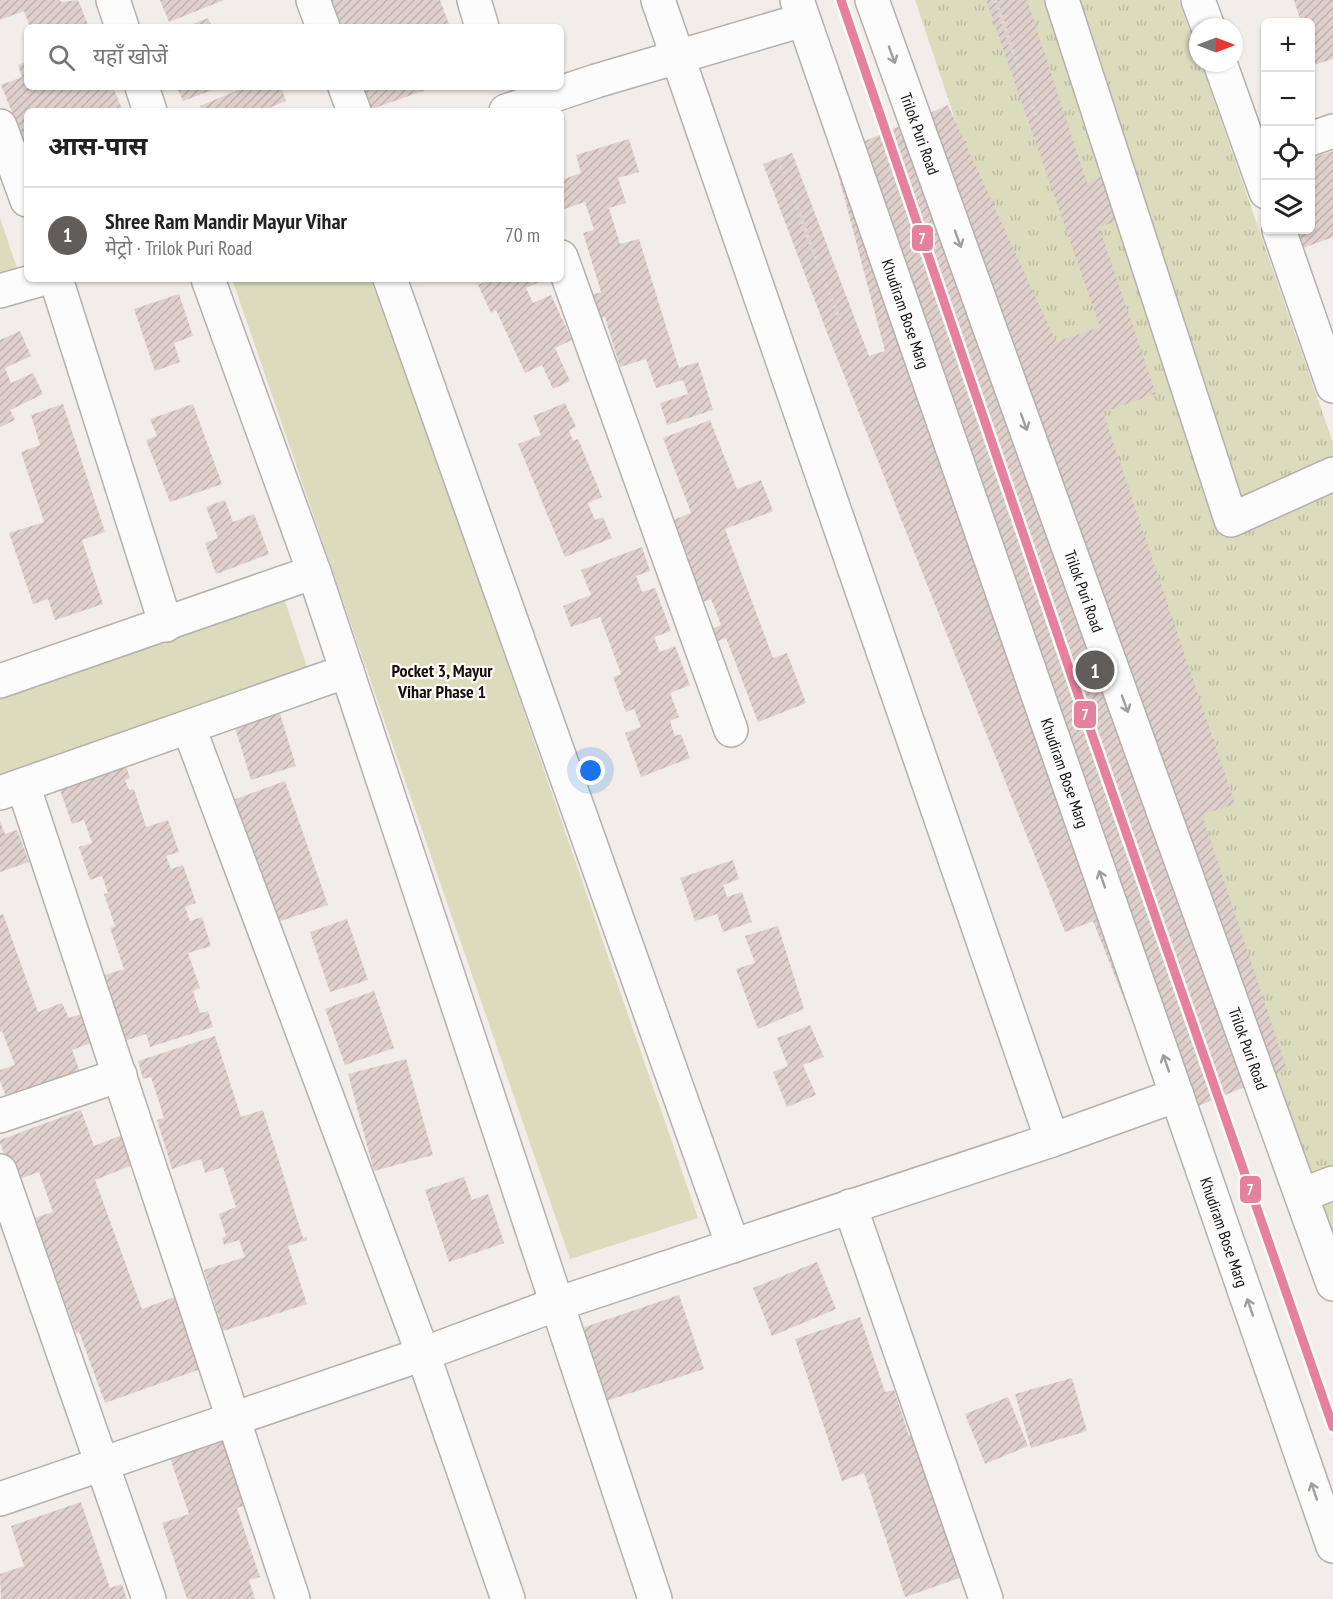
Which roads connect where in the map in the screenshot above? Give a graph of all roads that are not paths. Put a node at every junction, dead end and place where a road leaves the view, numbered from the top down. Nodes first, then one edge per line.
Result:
1 (113, 0) edge
2 (313, 0) edge
3 (474, 0) edge
4 (658, 0) edge
5 (872, 0) edge
6 (1062, 0) edge
7 (1198, 0) edge
8 (800, 10) edge
9 (1205, 18) edge
10 (121, 24) edge
11 (322, 24) edge
12 (481, 24) edge
13 (678, 56) junction
14 (1224, 72) edge
15 (143, 90) edge
16 (346, 90) edge
17 (502, 90) edge
18 (149, 108) edge
19 (353, 108) edge
20 (507, 108) edge
21 (517, 108) edge
22 (0, 126) edge
23 (1333, 131) edge
24 (1315, 138) edge
25 (1260, 156) edge
26 (1264, 180) edge
27 (24, 192) edge
28 (1280, 234) edge
29 (564, 265) edge
30 (32, 282) edge
31 (57, 282) edge
32 (209, 282) edge
33 (391, 282) edge
34 (0, 291) edge
35 (1333, 386) edge
36 (1333, 474) edge
37 (314, 572) junction
38 (166, 625) junction
39 (347, 671) junction
40 (0, 681) edge
41 (189, 728) junction
42 (731, 730) dead end
43 (12, 789) edge
44 (120, 1075) junction
45 (1177, 1095) junction
46 (0, 1116) edge
47 (1052, 1140) junction
48 (0, 1171) edge
49 (1333, 1184) edge
50 (1302, 1195) junction
51 (850, 1206) junction
52 (733, 1246) junction
53 (1333, 1284) edge
54 (557, 1304) junction
55 (423, 1354) junction
56 (234, 1419) junction
57 (102, 1464) junction
58 (0, 1499) edge
59 (1333, 1546) edge
60 (149, 1599) edge
61 (293, 1599) edge
62 (508, 1599) edge
63 (655, 1599) edge
64 (986, 1599) edge

1 - 10 street
2 - 11 street
3 - 12 street
4 - 13 street
5 -> 50 street, Trilok Puri Road
6 - 36 street
7 - 9 street
8 - 13 street
45 -> 8 street, Khudiram Bose Marg
13 - 21 street
13 - 47 street
14 - 25 street
15 - 18 street
16 - 19 street
17 - 20 street
22 - 27 street
23 - 24 street
25 - 26 street
28 - 35 street
29 - 42 street
30 - 34 street
31 - 38 street
32 - 37 street
33 - 52 street
37 - 38 street
37 - 39 street
38 - 40 street
39 - 41 street
39 - 54 street
41 - 43 street
41 - 55 street
43 - 44 street
44 - 46 street
44 - 56 street
45 - 47 street
59 -> 45 street, Khudiram Bose Marg
47 - 51 street
48 - 57 street
49 - 50 street
50 - 53 street, Trilok Puri Road
51 - 52 street
51 - 64 street
52 - 54 street
54 - 55 street
54 - 63 street
55 - 56 street
55 - 62 street
56 - 57 street
56 - 61 street
57 - 58 street
57 - 60 street

